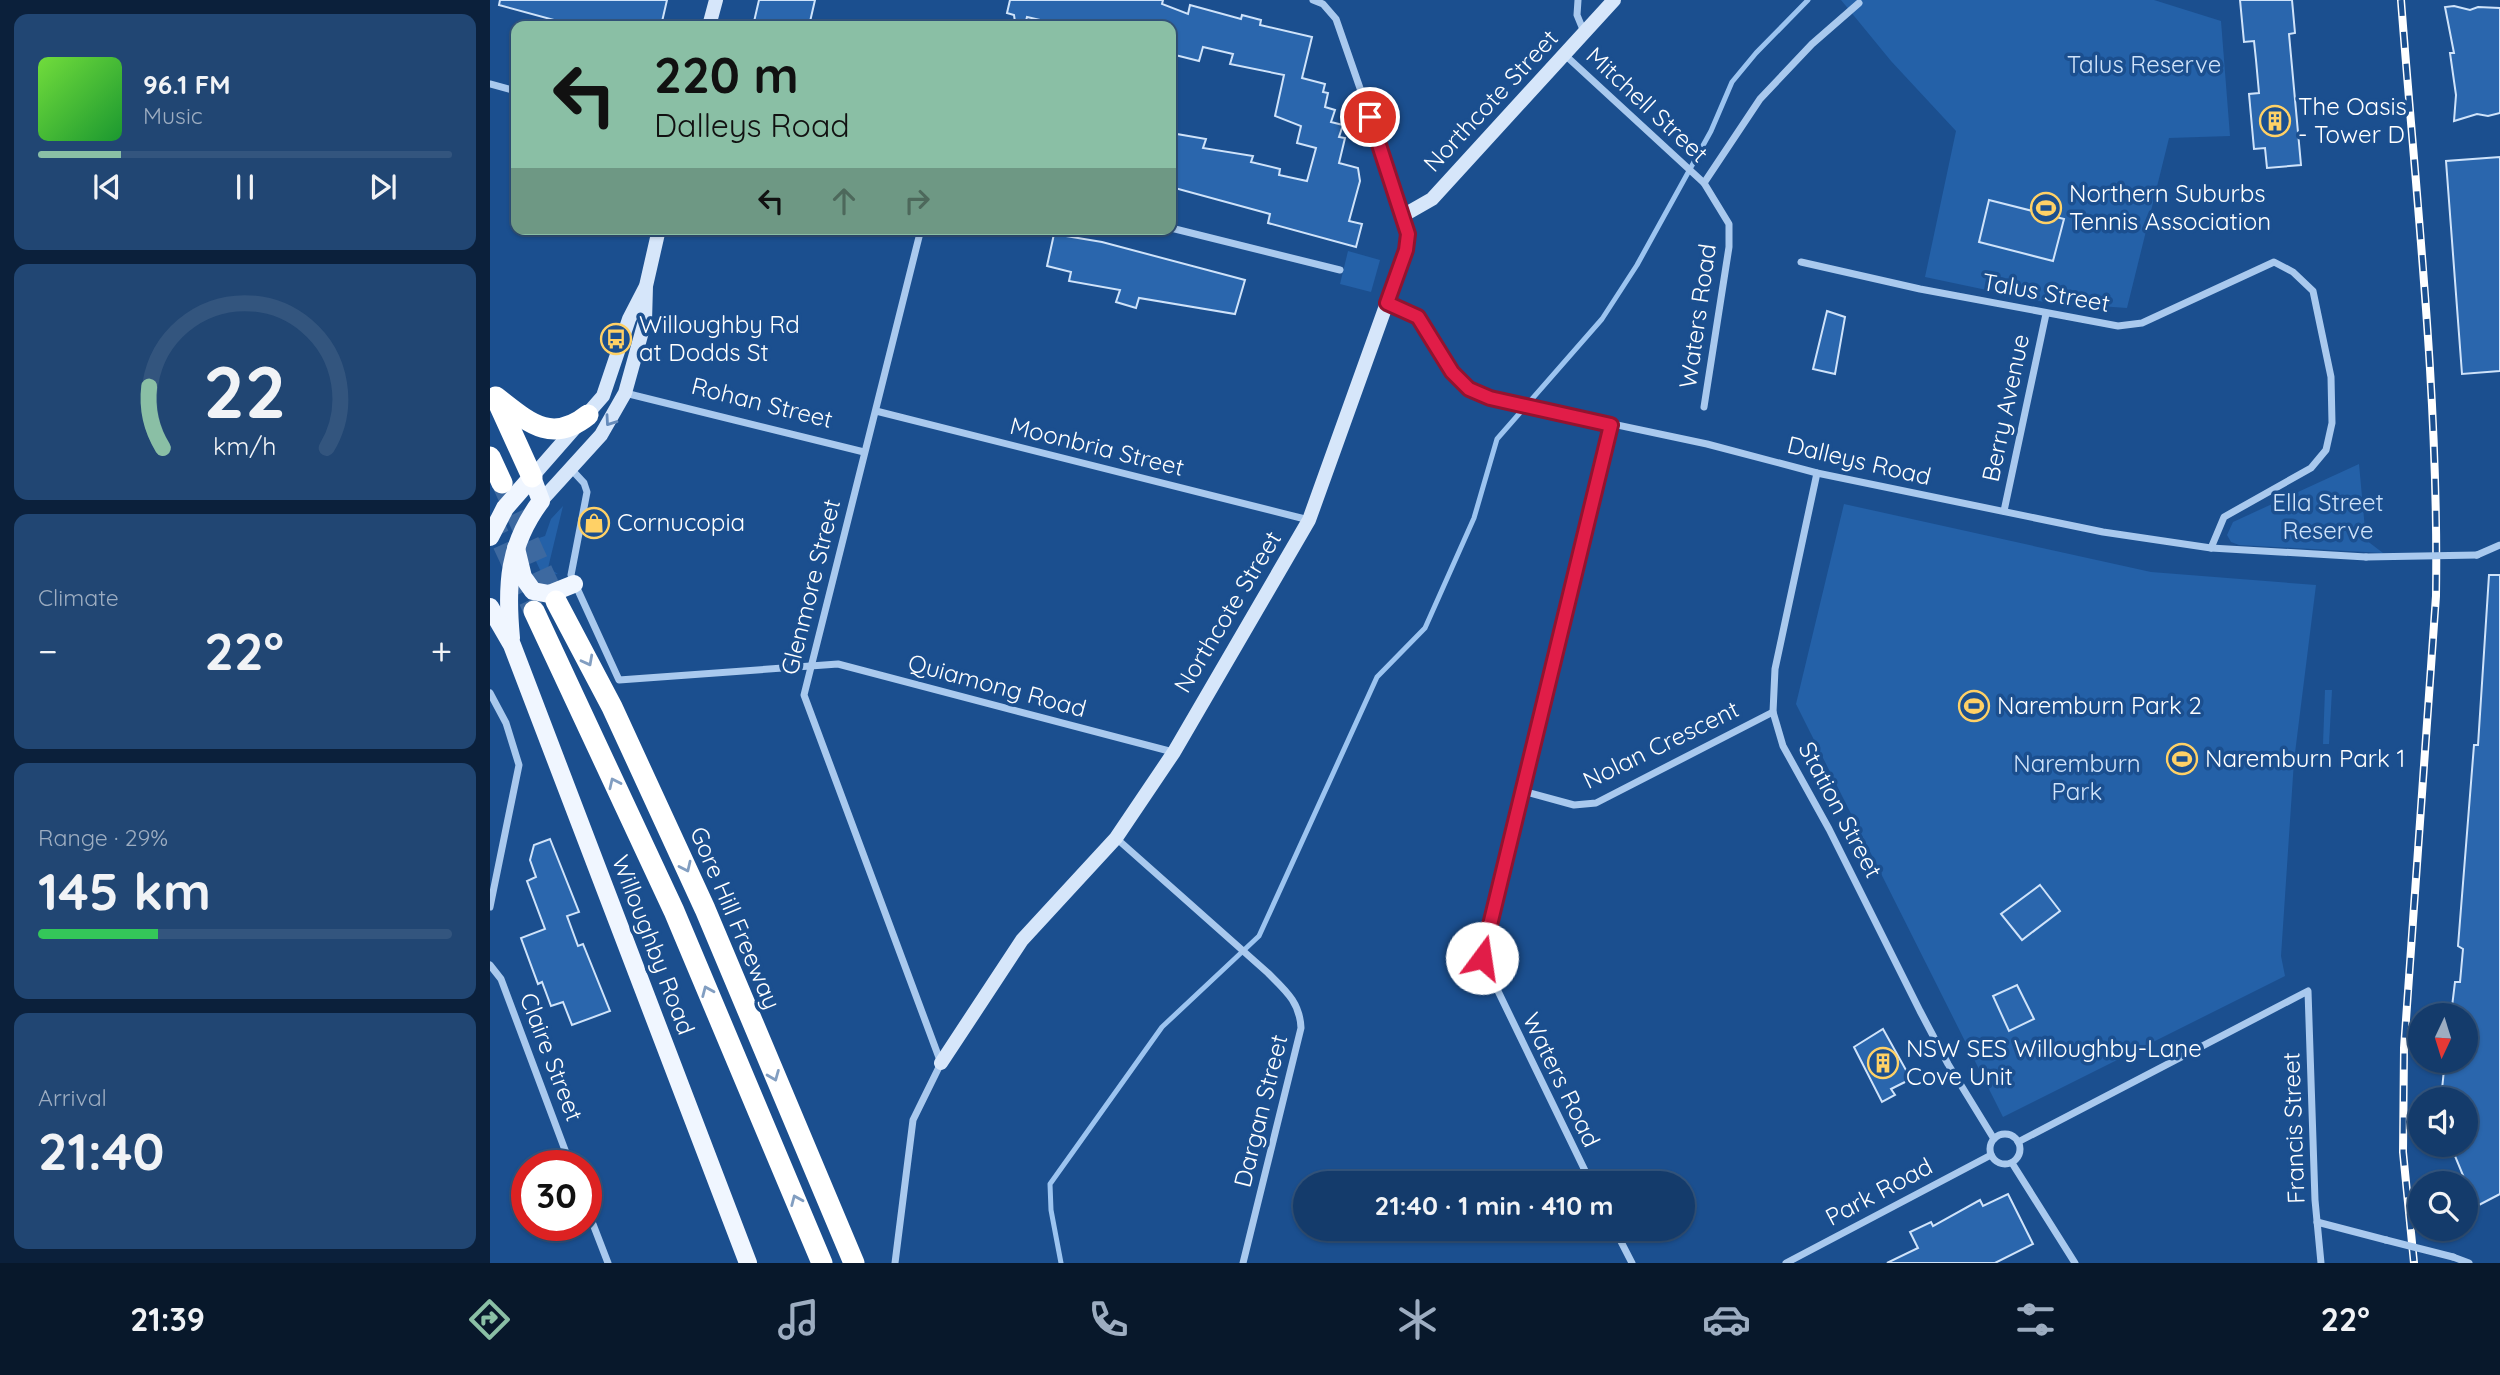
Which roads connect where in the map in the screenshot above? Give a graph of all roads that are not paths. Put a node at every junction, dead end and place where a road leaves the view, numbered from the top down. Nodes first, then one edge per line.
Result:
1 (716, 0) edge
2 (1314, 0) edge
3 (1578, 0) edge
4 (1614, 0) edge
5 (1859, 3) dead end
6 (710, 21) edge
7 (1584, 33) junction
8 (1565, 55) junction
9 (490, 84) edge
10 (511, 90) edge
11 (1704, 183) junction
12 (1404, 215) junction
13 (1176, 229) edge
14 (658, 235) edge
15 (919, 235) edge
16 (1801, 262) dead end
17 (1340, 270) dead end
18 (646, 286) junction
19 (1387, 303) junction
20 (2046, 314) junction
21 (608, 387) junction
22 (493, 392) edge
23 (625, 393) junction
24 (1704, 407) dead end
25 (876, 411) junction
26 (588, 415) junction
27 (1611, 425) junction
28 (864, 452) junction
29 (490, 457) edge
30 (571, 469) junction
31 (1817, 473) junction
32 (532, 477) junction
33 (502, 483) tunnel mouth
34 (541, 501) junction
35 (2004, 511) junction
36 (1309, 520) junction
37 (490, 537) edge
38 (516, 545) junction
39 (2500, 545) edge
40 (2211, 548) junction
41 (574, 584) junction
42 (556, 601) tunnel mouth
43 (490, 607) edge
44 (534, 611) tunnel mouth
45 (512, 645) junction
46 (810, 667) junction
47 (490, 694) edge
48 (1773, 712) junction
49 (1174, 752) junction
50 (1523, 791) junction
51 (1116, 838) junction
52 (490, 907) edge
53 (490, 965) edge
54 (941, 1063) junction
55 (1994, 1139) junction
56 (2018, 1142) junction
57 (565, 1150) edge
58 (1991, 1155) junction
59 (2012, 1163) junction
60 (1585, 1171) edge
61 (2317, 1222) junction
62 (600, 1241) edge
63 (1621, 1241) edge
64 (608, 1263) edge
65 (747, 1263) edge
66 (822, 1263) edge
67 (854, 1263) edge
68 (895, 1263) edge
69 (1243, 1263) edge
70 (1632, 1263) edge
71 (1786, 1263) edge
72 (2075, 1263) edge
73 (2321, 1263) edge
74 (2469, 1263) edge

1 - 6 street
2 - 12 street
3 - 7 street, Mitchell Street
4 - 7 street, Northcote Street
5 - 11 street
7 - 8 street, Northcote Street
8 - 11 street, Mitchell Street
8 - 12 street, Northcote Street
9 - 10 street
11 - 24 street, Waters Road
12 - 19 street, Northcote Street
13 - 17 street
14 - 18 street, Willoughby Road
15 - 25 street, Glenmore Street
16 - 20 street, Talus Street
18 - 21 street, Willoughby Road
18 - 23 street, Willoughby Road
19 - 27 street, Dalleys Road
19 - 36 street, Northcote Street
20 - 35 street, Berry Avenue
20 - 40 street, Talus Street
21 - 23 street, Rohan Street
21 - 26 street, Willoughby Road
22 - 26 highway
22 - 32 highway
23 - 28 street, Rohan Street
23 -> 30 street, Willoughby Road
25 - 28 street, Glenmore Street
25 - 36 street, Moonbria Street
26 - 32 street, Willoughby Road
27 - 31 street, Dalleys Road
27 - 50 street, Waters Road
28 - 46 street, Glenmore Street
29 - 33 highway
30 - 34 street, Willoughby Road
30 - 41 street
31 - 35 street, Dalleys Road
31 - 48 street, Station Street
32 - 34 main road
32 - 37 main road, Willoughby Road
34 - 38 main road, Willoughby Road
35 - 40 street, Dalleys Road
36 - 49 street, Northcote Street
38 - 41 main road
38 - 45 main road, Willoughby Road
39 - 40 street, Dalleys Road, bridge
41 - 46 street, Quiamong Road
42 -> 67 highway, Gore Hill Freeway
43 - 45 main road, Willoughby Road
66 -> 44 highway
45 - 65 main road, Willoughby Road
46 - 49 street, Quiamong Road
46 - 54 street, Glenmore Street
47 - 52 street
48 - 50 street, Nolan Crescent
48 - 55 street, Station Street
49 - 51 street, Northcote Street
50 - 60 street, Waters Road
51 - 54 street, Northcote Street
51 - 69 street, Dargan Street
53 - 57 street, Claire Street
54 - 68 street, Northcote Street
55 - 56 street
55 - 58 street
56 - 59 street
56 - 61 street, Francis Street
58 - 59 street
58 - 71 street, Park Road
59 - 72 street
61 - 73 street, Francis Street
61 - 74 street, bridge
62 - 64 street
63 - 70 street

